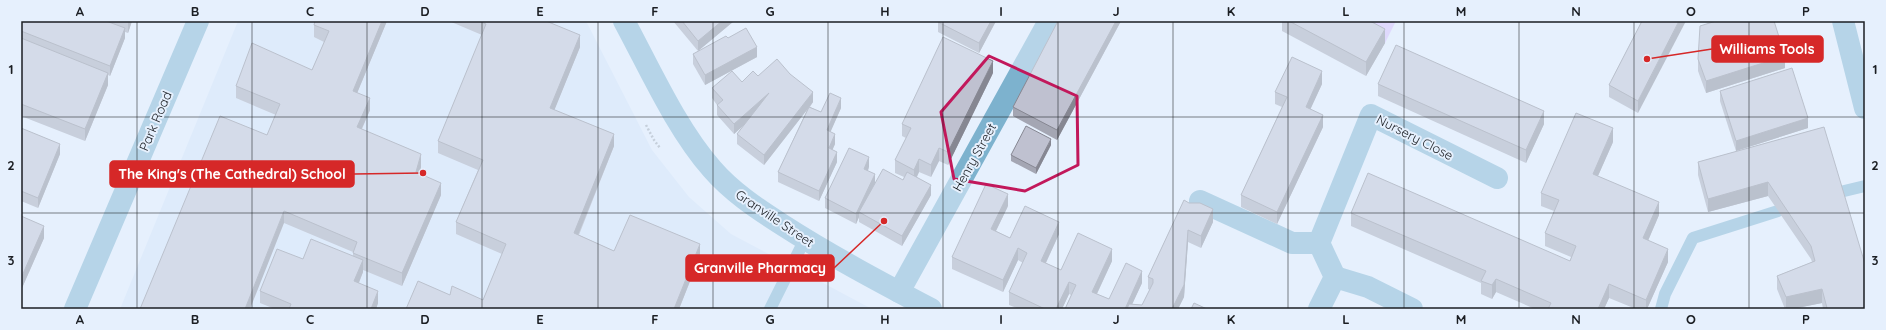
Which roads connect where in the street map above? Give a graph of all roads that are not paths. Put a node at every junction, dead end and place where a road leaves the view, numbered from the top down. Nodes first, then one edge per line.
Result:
1 (198, 21) edge
2 (624, 21) edge
3 (1049, 21) edge
4 (1843, 21) edge
5 (1865, 108) edge
6 (1497, 178) dead end
7 (1865, 186) edge
8 (1840, 192) edge
9 (1200, 201) edge
10 (1778, 211) edge
11 (805, 239) junction
12 (1319, 243) junction
13 (1335, 277) junction
14 (899, 292) junction
15 (75, 309) edge
16 (770, 309) edge
17 (931, 309) edge
18 (1319, 309) edge
19 (1412, 309) edge
20 (1661, 309) edge

1 - 15 street, Park Road
2 - 11 street, Granville Street
3 - 14 street, Henry Street
4 - 5 street
6 - 12 street, Nursery Close
7 - 8 lane
9 - 12 street
10 - 20 lane
11 - 14 street, Granville Street
11 - 16 lane
12 - 13 street
13 - 18 street
13 - 19 street
14 - 17 street, Granville Street

